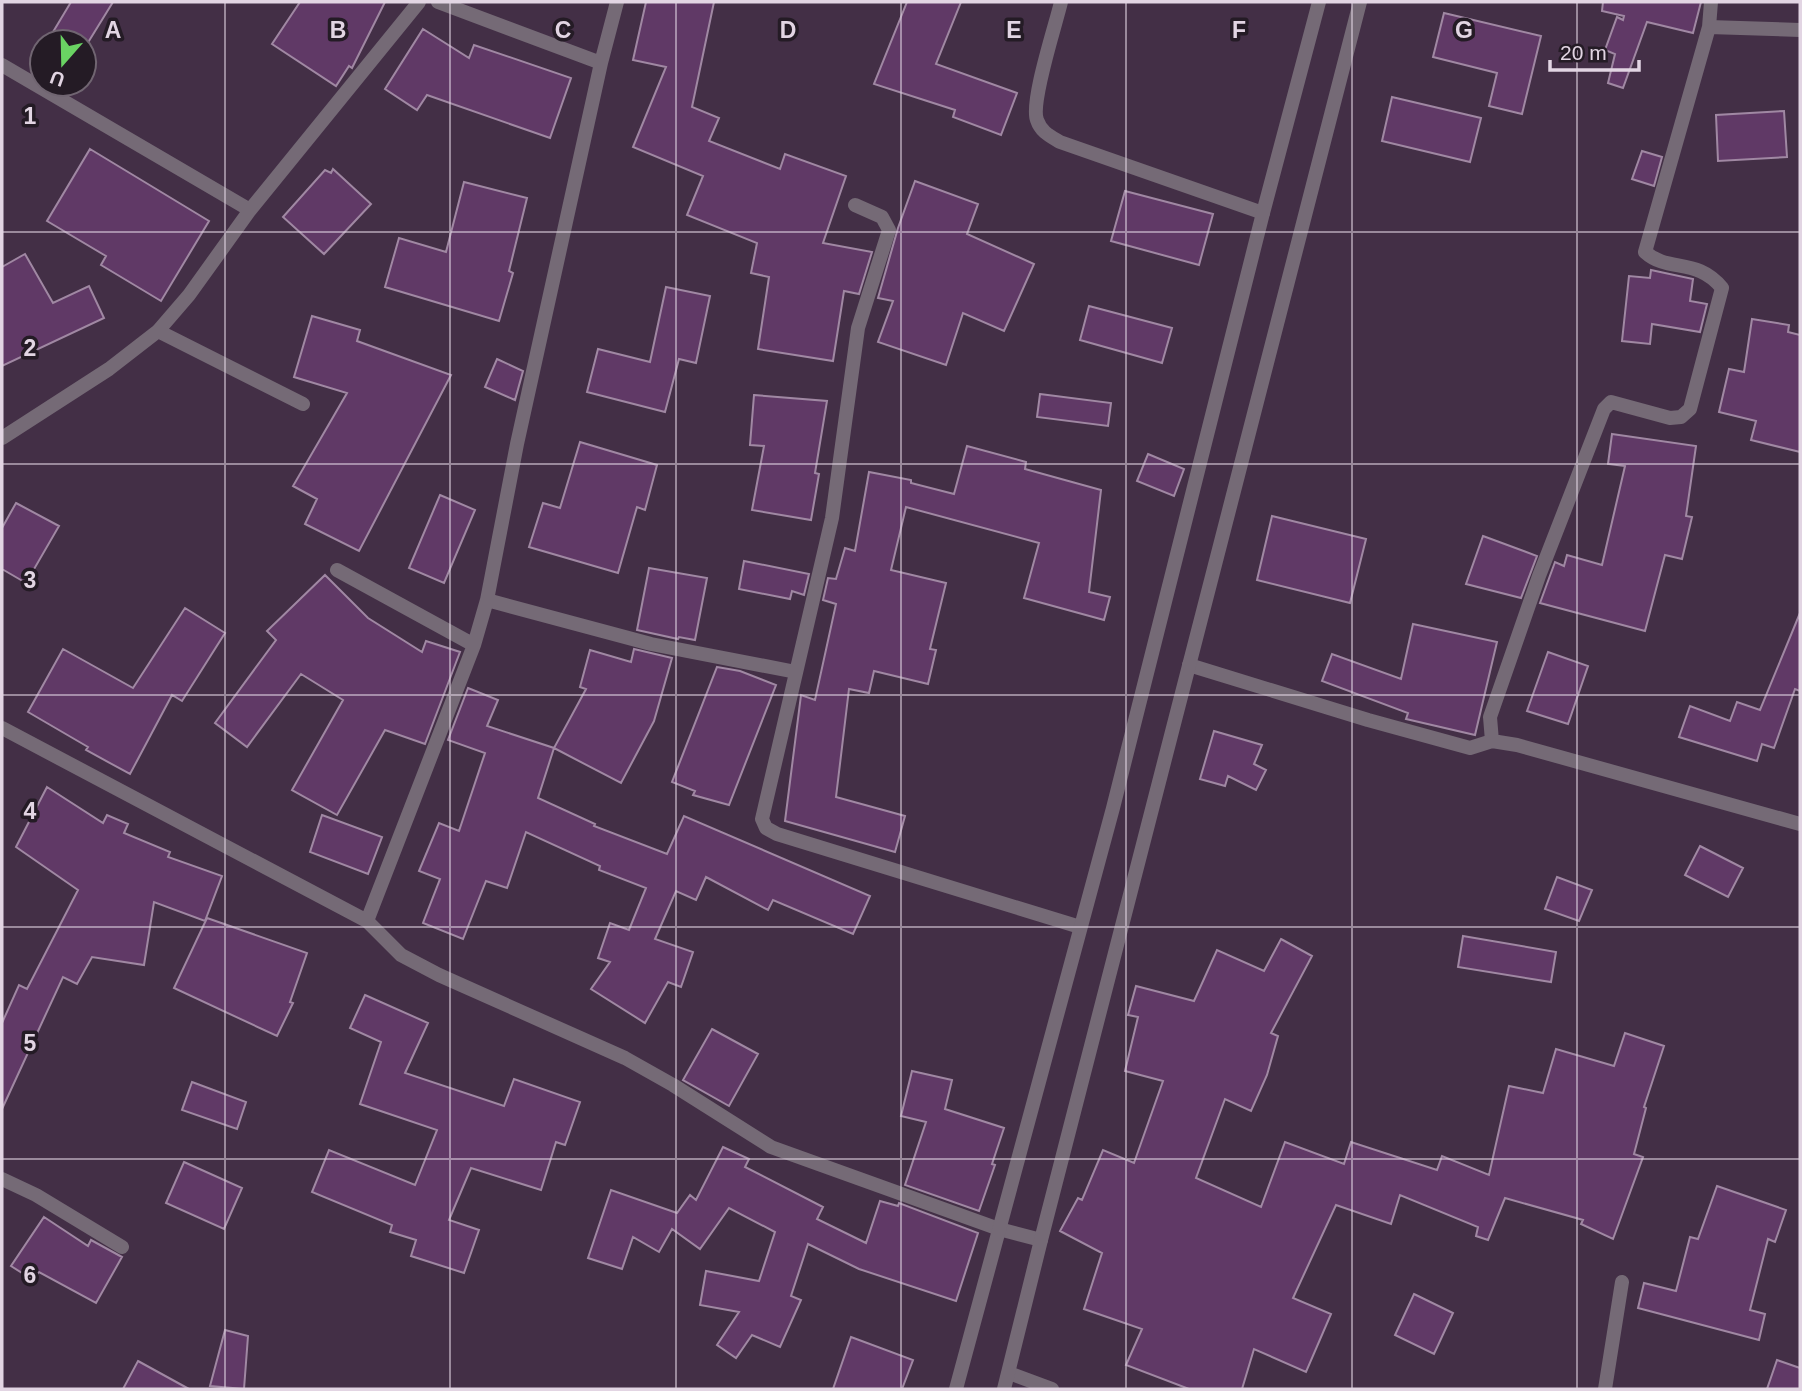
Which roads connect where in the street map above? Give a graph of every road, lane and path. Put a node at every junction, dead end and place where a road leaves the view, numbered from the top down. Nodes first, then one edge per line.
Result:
1 (419, 2) edge
2 (438, 2) edge
3 (617, 2) edge
4 (1062, 2) edge
5 (1319, 2) edge
6 (1360, 2) edge
7 (1711, 2) edge
8 (1709, 27) junction
9 (1800, 30) edge
10 (601, 63) junction
11 (2, 65) edge
12 (855, 205) dead end
13 (250, 211) junction
14 (1263, 213) junction
15 (158, 331) junction
16 (303, 404) dead end
17 (2, 438) edge
18 (337, 570) dead end
19 (487, 600) junction
20 (474, 645) junction
21 (1189, 665) junction
22 (796, 672) junction
23 (2, 728) edge
24 (1492, 741) junction
25 (1800, 824) edge
26 (366, 921) junction
27 (1080, 928) junction
28 (2, 1179) edge
29 (999, 1229) junction
30 (1041, 1240) junction
31 (122, 1247) dead end
32 (1622, 1282) dead end
33 (1009, 1373) junction
34 (956, 1389) edge
35 (1004, 1389) edge
36 (1052, 1389) edge
37 (1605, 1389) edge

1 - 13 street
2 - 10 street
3 - 10 street
4 - 14 street
5 - 14 street
6 - 21 street
7 - 8 street
8 - 9 street
8 - 24 street
10 - 19 street
11 - 13 street
12 - 22 street
13 - 15 street
14 - 27 street
15 - 16 street
15 - 17 street
18 - 20 street
19 - 20 street
19 - 22 street
20 - 26 street
21 - 24 street
21 - 30 street
22 - 27 street
23 - 26 street
24 - 25 street
26 - 29 street
27 - 29 street
28 - 31 street
29 - 30 street
29 - 34 street
30 - 33 street
32 - 37 street
33 - 35 street
33 - 36 street

